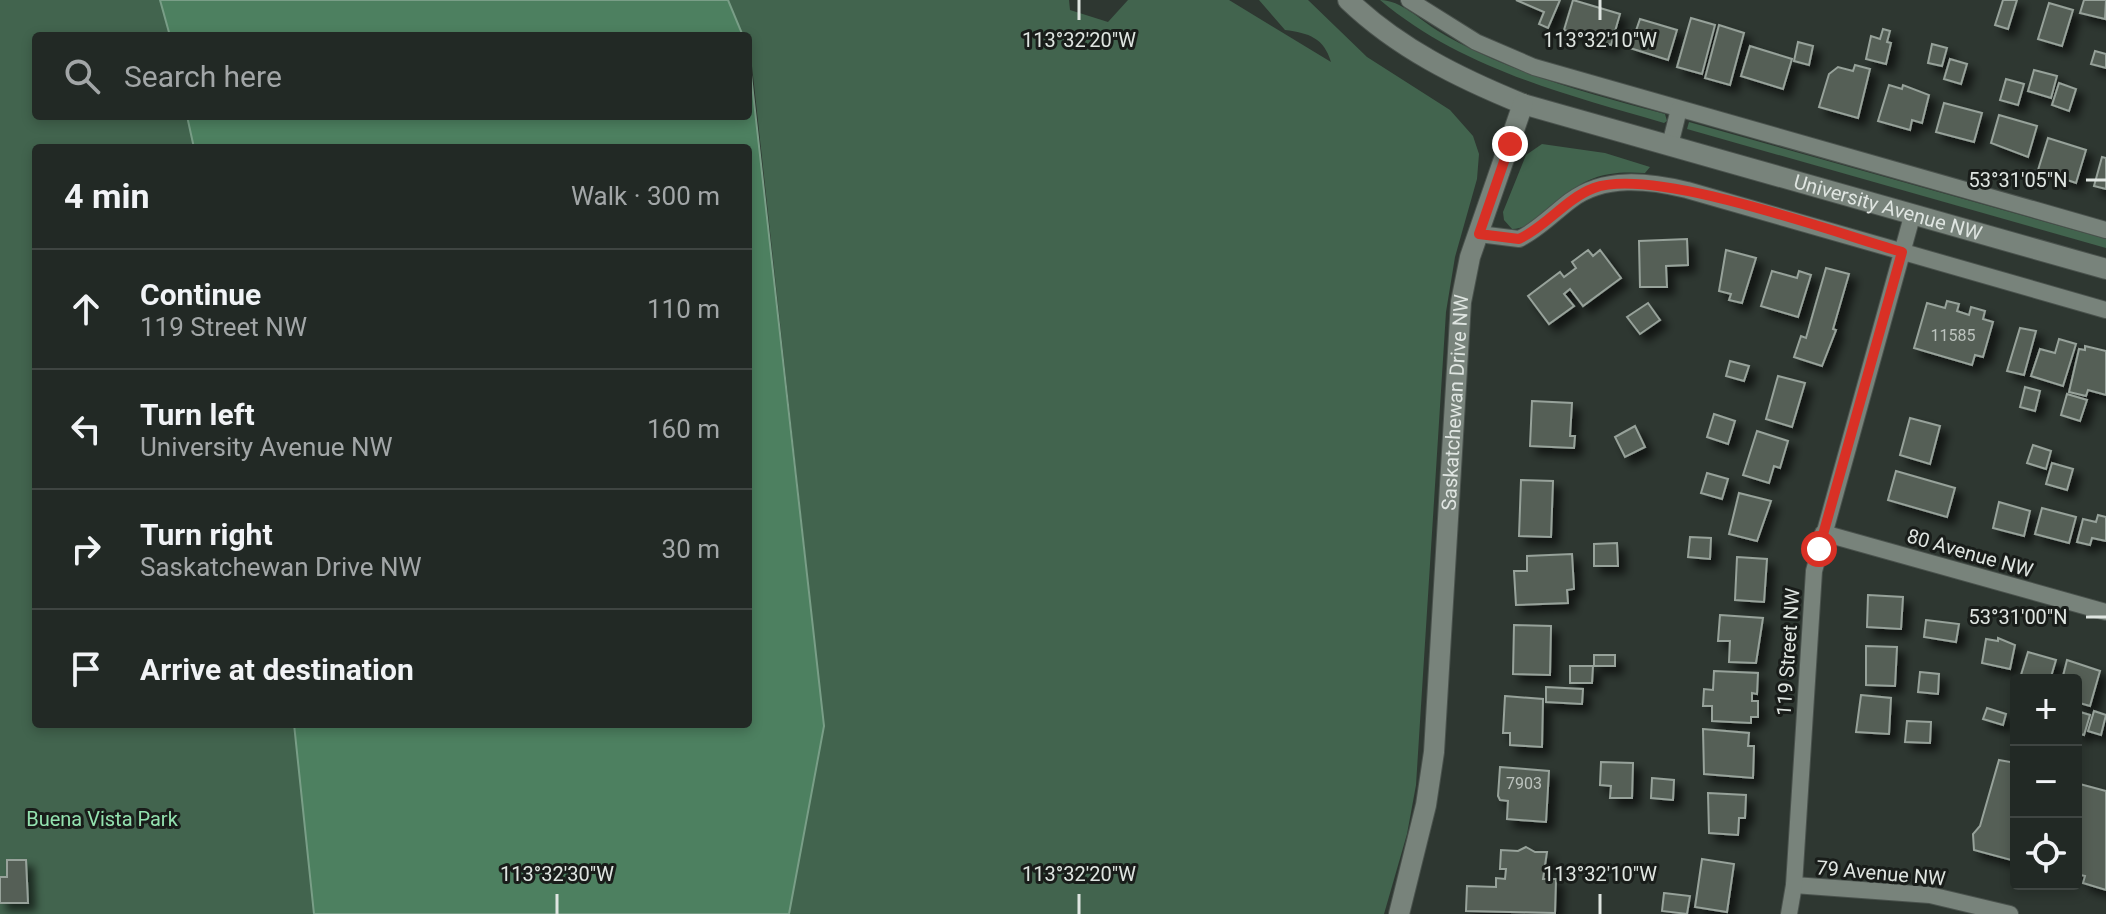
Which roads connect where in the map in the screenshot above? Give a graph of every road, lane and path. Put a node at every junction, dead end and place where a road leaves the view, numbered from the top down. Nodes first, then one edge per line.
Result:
1 (1348, 0) edge
2 (1409, 0) edge
3 (1523, 104) junction
4 (1679, 109) junction
5 (1670, 145) junction
6 (1913, 213) junction
7 (2106, 230) edge
8 (1479, 234) junction
9 (1902, 252) junction
10 (2106, 269) edge
11 (2106, 310) edge
12 (1823, 533) junction
13 (2106, 612) edge
14 (1794, 885) junction
15 (1399, 914) edge
16 (1789, 914) edge
17 (2010, 914) edge

1 - 3 street
2 - 4 street, University Avenue NW
3 - 5 street, University Avenue NW
3 - 8 street, Saskatchewan Drive NW
4 - 5 street
4 - 7 street, University Avenue NW
5 - 6 street, University Avenue NW
6 - 9 street, 119 Street NW
6 - 10 street, University Avenue NW
8 - 9 street, University Avenue NW
8 - 15 street, Saskatchewan Drive NW
9 - 11 street, University Avenue NW
9 - 12 street, 119 Street NW
12 - 13 street, 80 Avenue NW
12 - 14 street, 119 Street NW
14 - 16 street, 119 Street NW
14 - 17 street, 79 Avenue NW

